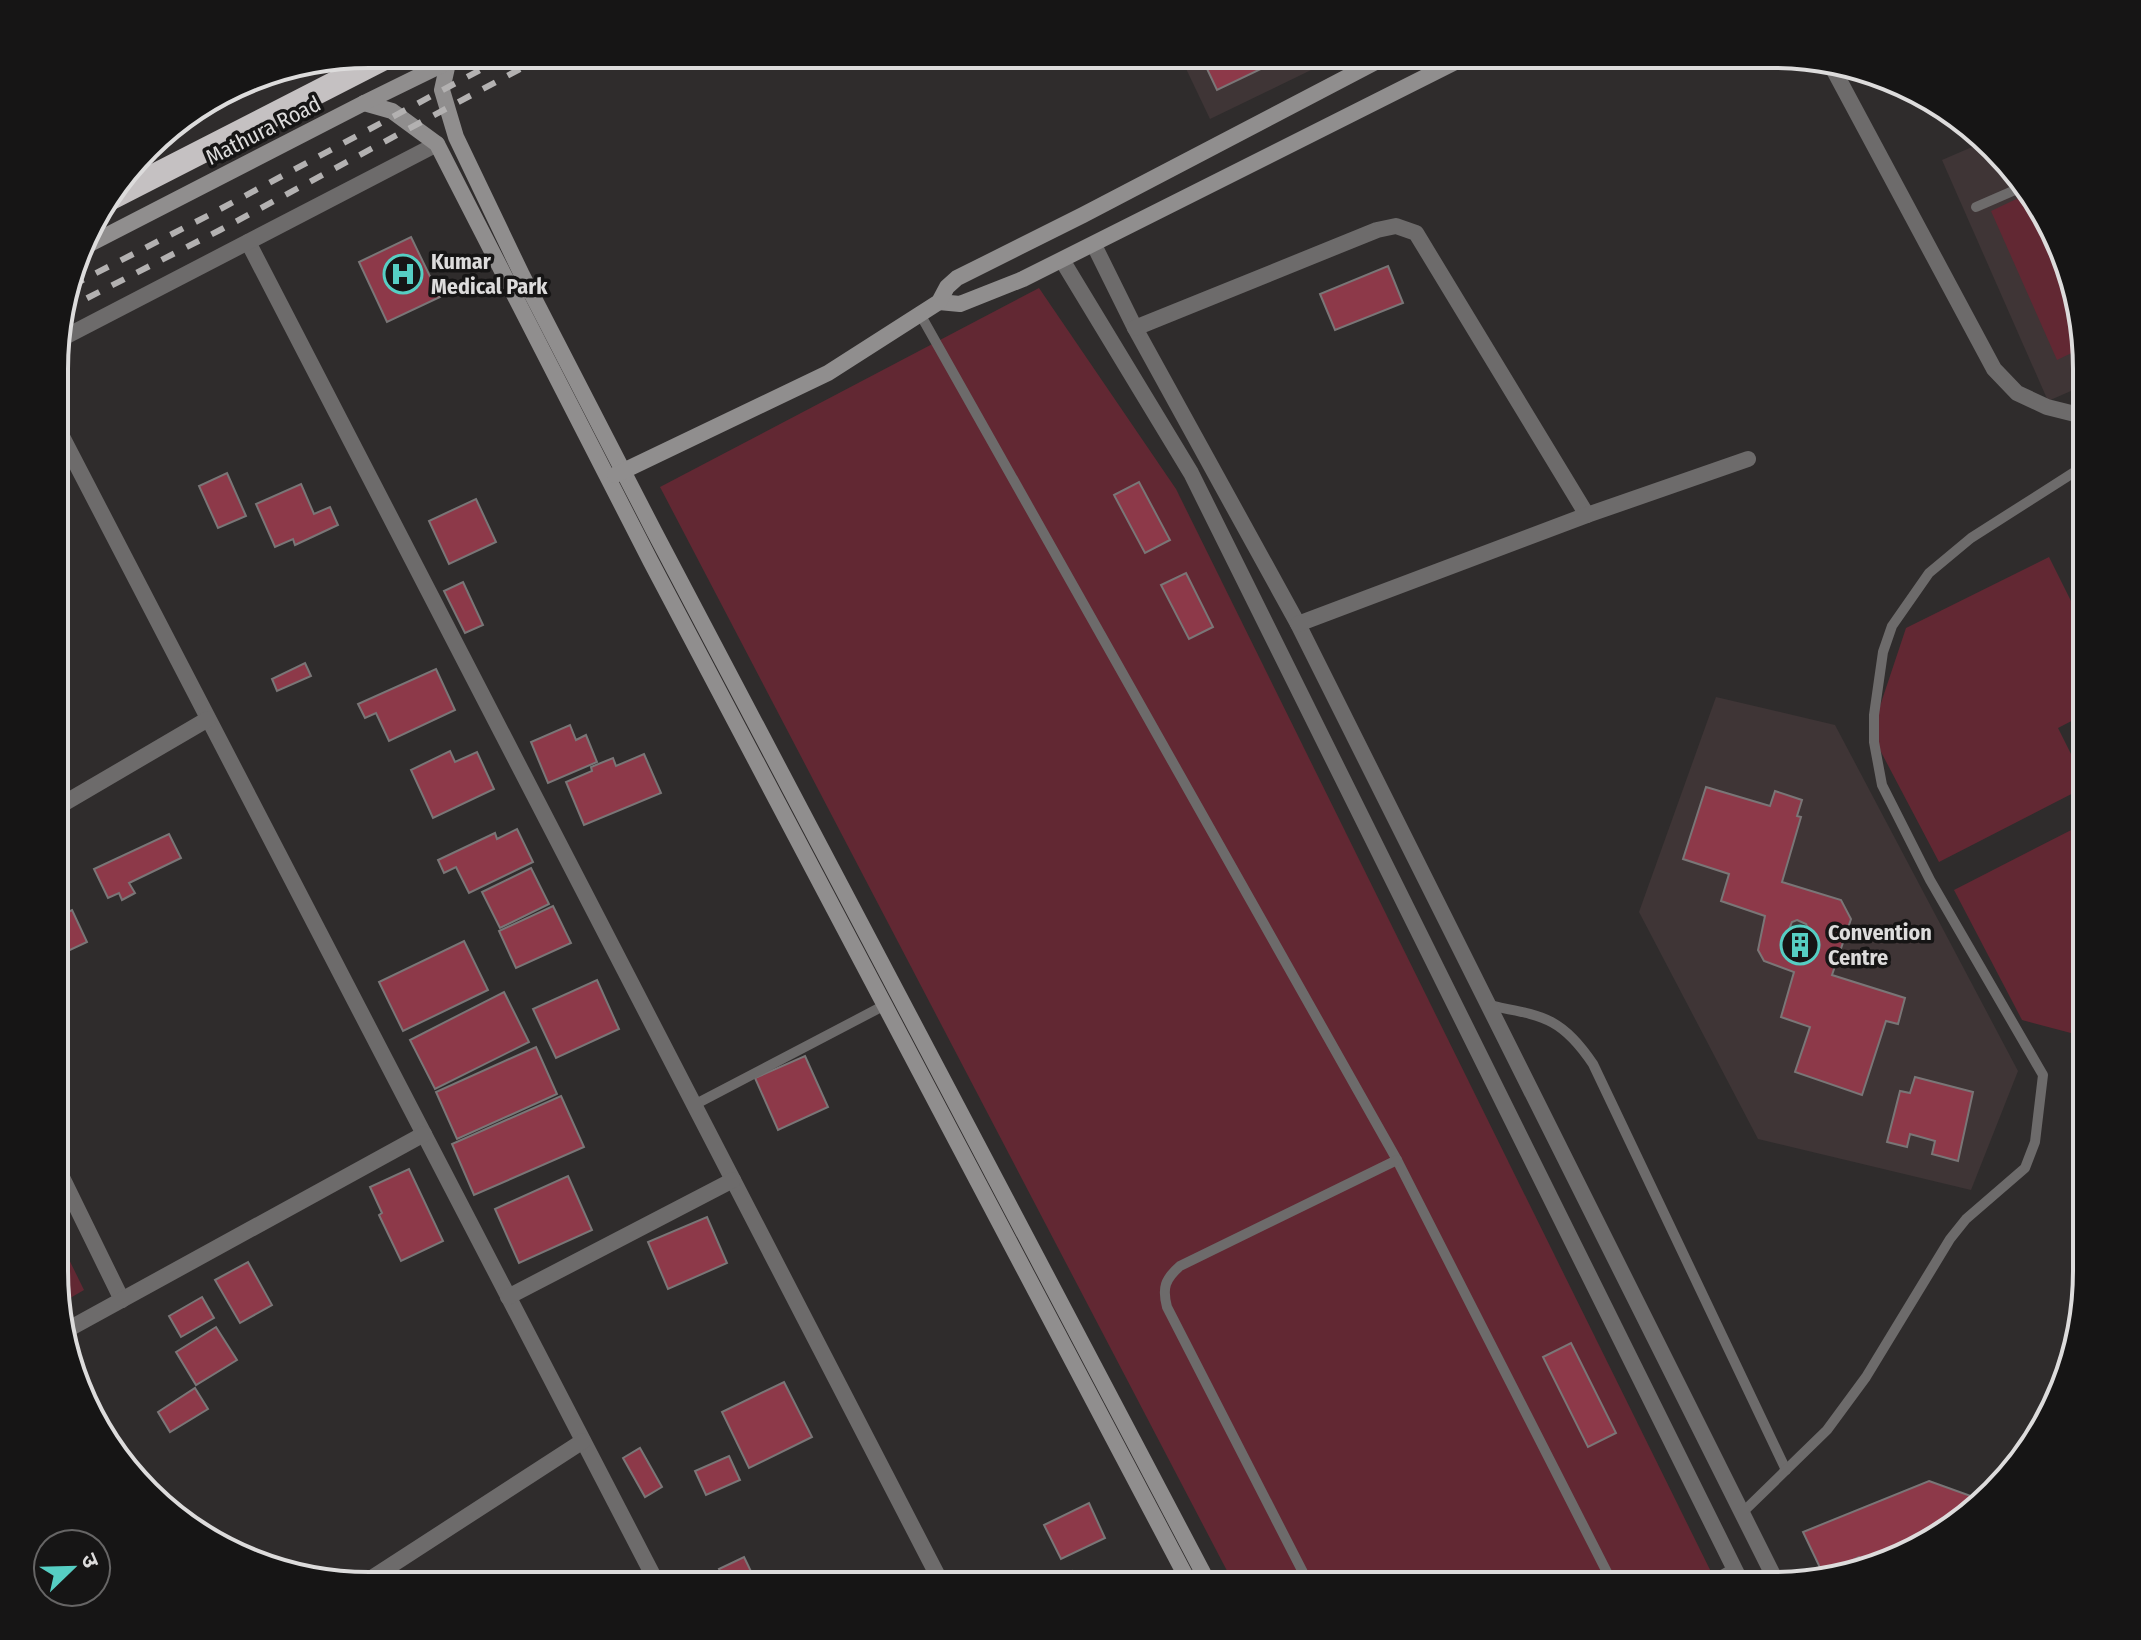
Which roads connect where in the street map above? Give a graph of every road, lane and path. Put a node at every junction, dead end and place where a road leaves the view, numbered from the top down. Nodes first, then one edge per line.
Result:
1 (364, 68) edge
2 (438, 68) edge
3 (447, 68) edge
4 (1364, 68) edge
5 (1443, 68) edge
6 (1837, 75) edge
7 (364, 103) junction
8 (437, 144) junction
9 (128, 189) edge
10 (2014, 190) edge
11 (1976, 207) dead end
12 (97, 240) edge
13 (248, 242) junction
14 (1094, 245) junction
15 (1062, 260) junction
16 (939, 302) junction
17 (920, 314) junction
18 (1135, 328) junction
19 (71, 334) edge
20 (2073, 414) edge
21 (68, 448) edge
22 (1748, 459) dead end
23 (2073, 473) edge
24 (616, 474) junction
25 (1587, 515) junction
26 (1298, 624) junction
27 (208, 719) junction
28 (68, 801) edge
29 (885, 1005) junction
30 (1488, 1005) junction
31 (694, 1105) junction
32 (424, 1134) junction
33 (1397, 1160) junction
34 (733, 1180) junction
35 (68, 1190) edge
36 (508, 1297) junction
37 (122, 1300) junction
38 (73, 1326) edge
39 (583, 1441) junction
40 (1786, 1470) junction
41 (1742, 1513) junction
42 (1734, 1568) junction
43 (387, 1569) junction
44 (382, 1572) edge
45 (389, 1572) edge
46 (651, 1572) edge
47 (936, 1572) edge
48 (1184, 1572) edge
49 (1203, 1572) edge
50 (1303, 1572) edge
51 (1607, 1572) edge
52 (1727, 1572) edge
53 (1736, 1572) edge
54 (1772, 1572) edge

1 - 9 highway
2 - 7 street, Mathura Road
3 - 24 street
4 - 16 street
5 - 14 street
6 - 20 street
7 - 8 street
7 - 12 street, Mathura Road
8 - 13 street
8 - 24 street
10 - 11 lane
13 - 19 street
13 - 31 street
14 - 15 street
14 - 18 street
15 - 16 street
15 - 42 street
16 - 17 street
17 - 24 street
17 - 33 lane
18 - 25 street
18 - 26 street
21 - 27 street
22 - 25 street
23 - 40 lane
24 - 29 street
24 - 49 street
25 - 26 street
26 - 30 street
27 - 28 street
27 - 32 street
29 - 31 lane
29 - 48 street
30 - 40 lane
30 - 41 street
31 - 34 street
32 - 36 street
32 - 37 street
33 - 50 lane
33 - 51 lane
34 - 36 street
34 - 47 street
35 - 37 street
36 - 39 street
37 - 38 street
39 - 43 street
39 - 46 street
40 - 41 lane
41 - 54 street
42 - 52 lane
42 - 53 street
43 - 44 street
43 - 45 street

